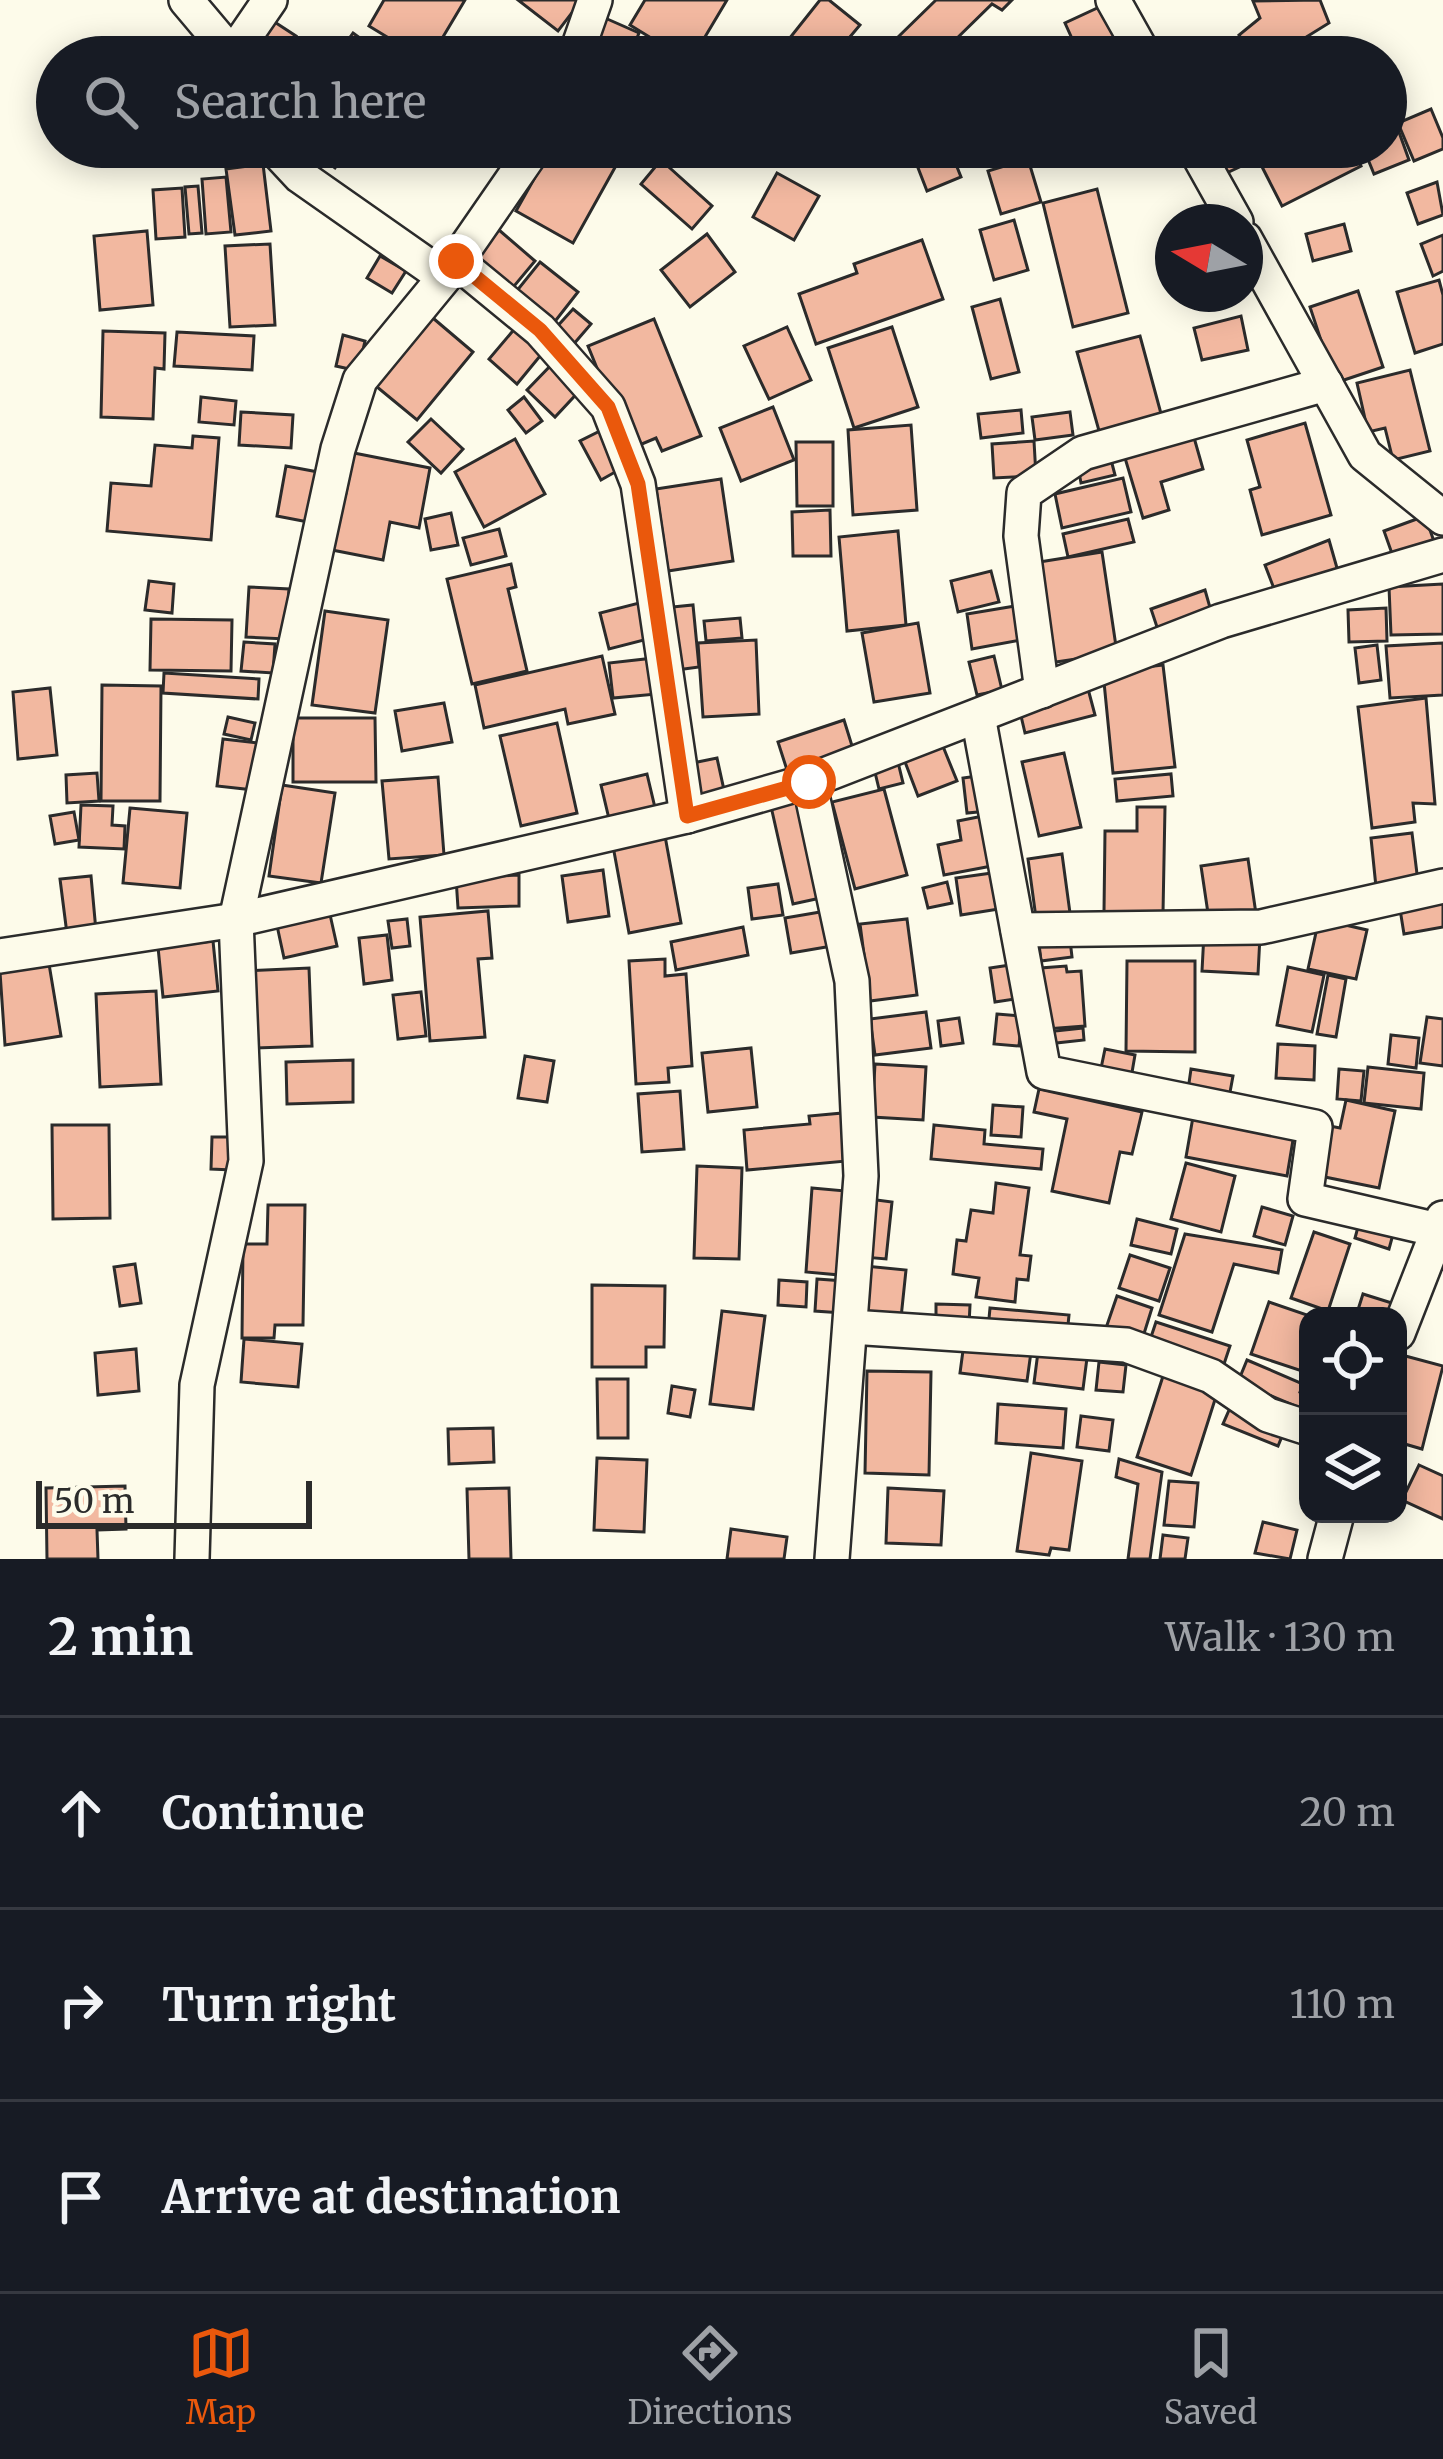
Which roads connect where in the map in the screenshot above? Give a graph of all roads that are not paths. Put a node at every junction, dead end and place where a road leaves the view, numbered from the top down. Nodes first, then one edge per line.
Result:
1 (186, 0) edge
2 (270, 0) edge
3 (595, 0) edge
4 (1113, 0) edge
5 (217, 36) edge
6 (246, 36) edge
7 (582, 36) edge
8 (1133, 36) edge
9 (293, 168) edge
10 (520, 168) edge
11 (1206, 168) edge
12 (1226, 204) edge
13 (450, 269) junction
14 (1263, 270) edge
15 (1326, 384) junction
16 (1443, 518) edge
17 (1443, 556) edge
18 (1042, 691) junction
19 (979, 716) junction
20 (809, 782) junction
21 (687, 816) junction
22 (1443, 886) edge
23 (236, 920) junction
24 (1018, 930) junction
25 (0, 956) edge
26 (1440, 1224) edge
27 (1407, 1310) edge
28 (851, 1327) junction
29 (1299, 1425) edge
30 (1334, 1523) edge
31 (192, 1559) edge
32 (832, 1559) edge
33 (1324, 1559) edge

1 - 5 street
2 - 6 street
3 - 7 street
4 - 8 street
9 - 13 street
10 - 13 street
11 - 12 street
13 - 21 street
13 - 23 street
14 - 15 street
15 - 16 street
15 - 18 street
17 - 18 street
18 - 19 street
19 - 20 street
19 - 24 street
20 - 21 street
20 - 28 street
21 - 23 street
22 - 24 street
23 - 25 street
23 - 31 street
24 - 26 street
26 - 27 street
28 - 29 street
28 - 32 street
30 - 33 street

